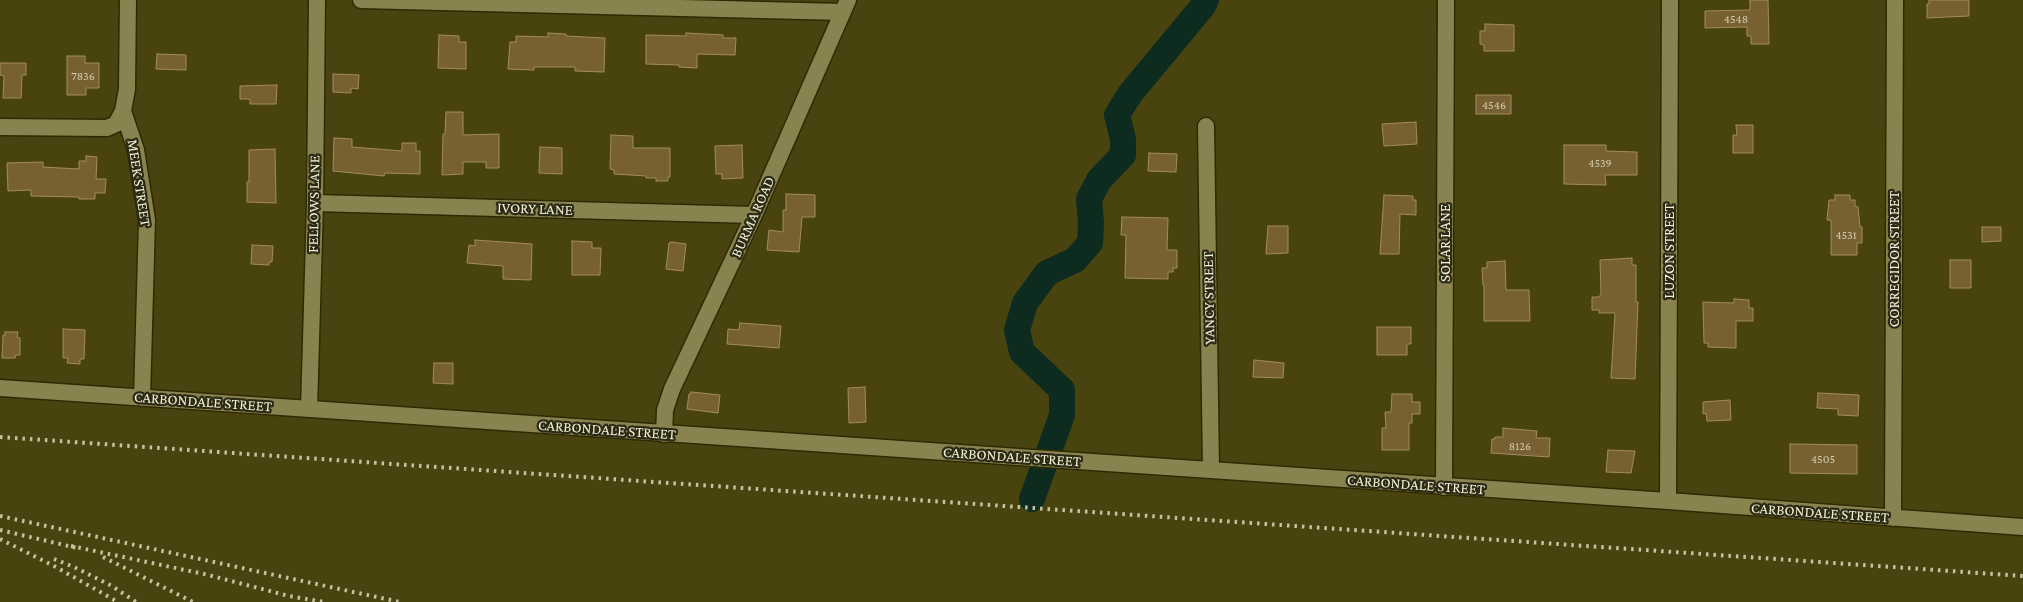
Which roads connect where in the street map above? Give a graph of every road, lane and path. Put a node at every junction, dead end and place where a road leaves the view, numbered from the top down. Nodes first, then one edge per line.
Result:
1 (128, 0) edge
2 (318, 0) edge
3 (361, 0) edge
4 (1446, 0) edge
5 (1670, 0) edge
6 (1895, 0) edge
7 (845, 6) edge
8 (123, 111) junction
9 (1206, 126) dead end
10 (0, 127) edge
11 (315, 203) junction
12 (754, 215) junction
13 (0, 388) edge
14 (142, 398) junction
15 (309, 409) junction
16 (664, 434) junction
17 (1211, 470) junction
18 (1444, 487) junction
19 (1668, 501) junction
20 (1893, 518) junction
21 (2023, 528) edge

1 - 8 street, MEEK STREET
2 - 11 street, FELLOWS LANE
3 - 7 street
4 - 18 street, SOLAR LANE
5 - 19 street, LUZON STREET
6 - 20 street, CORREGIDOR STREET
7 - 12 street, BURMA ROAD
8 - 10 street
8 - 14 street, MEEK STREET
9 - 17 street, YANCY STREET
11 - 12 street, IVORY LANE
11 - 15 street, FELLOWS LANE
12 - 16 street, BURMA ROAD
13 - 14 street, CARBONDALE STREET
14 - 15 street, CARBONDALE STREET
15 - 16 street, CARBONDALE STREET
16 - 17 street, CARBONDALE STREET
17 - 18 street, CARBONDALE STREET
18 - 19 street, CARBONDALE STREET
19 - 20 street, CARBONDALE STREET
20 - 21 street, CARBONDALE STREET

